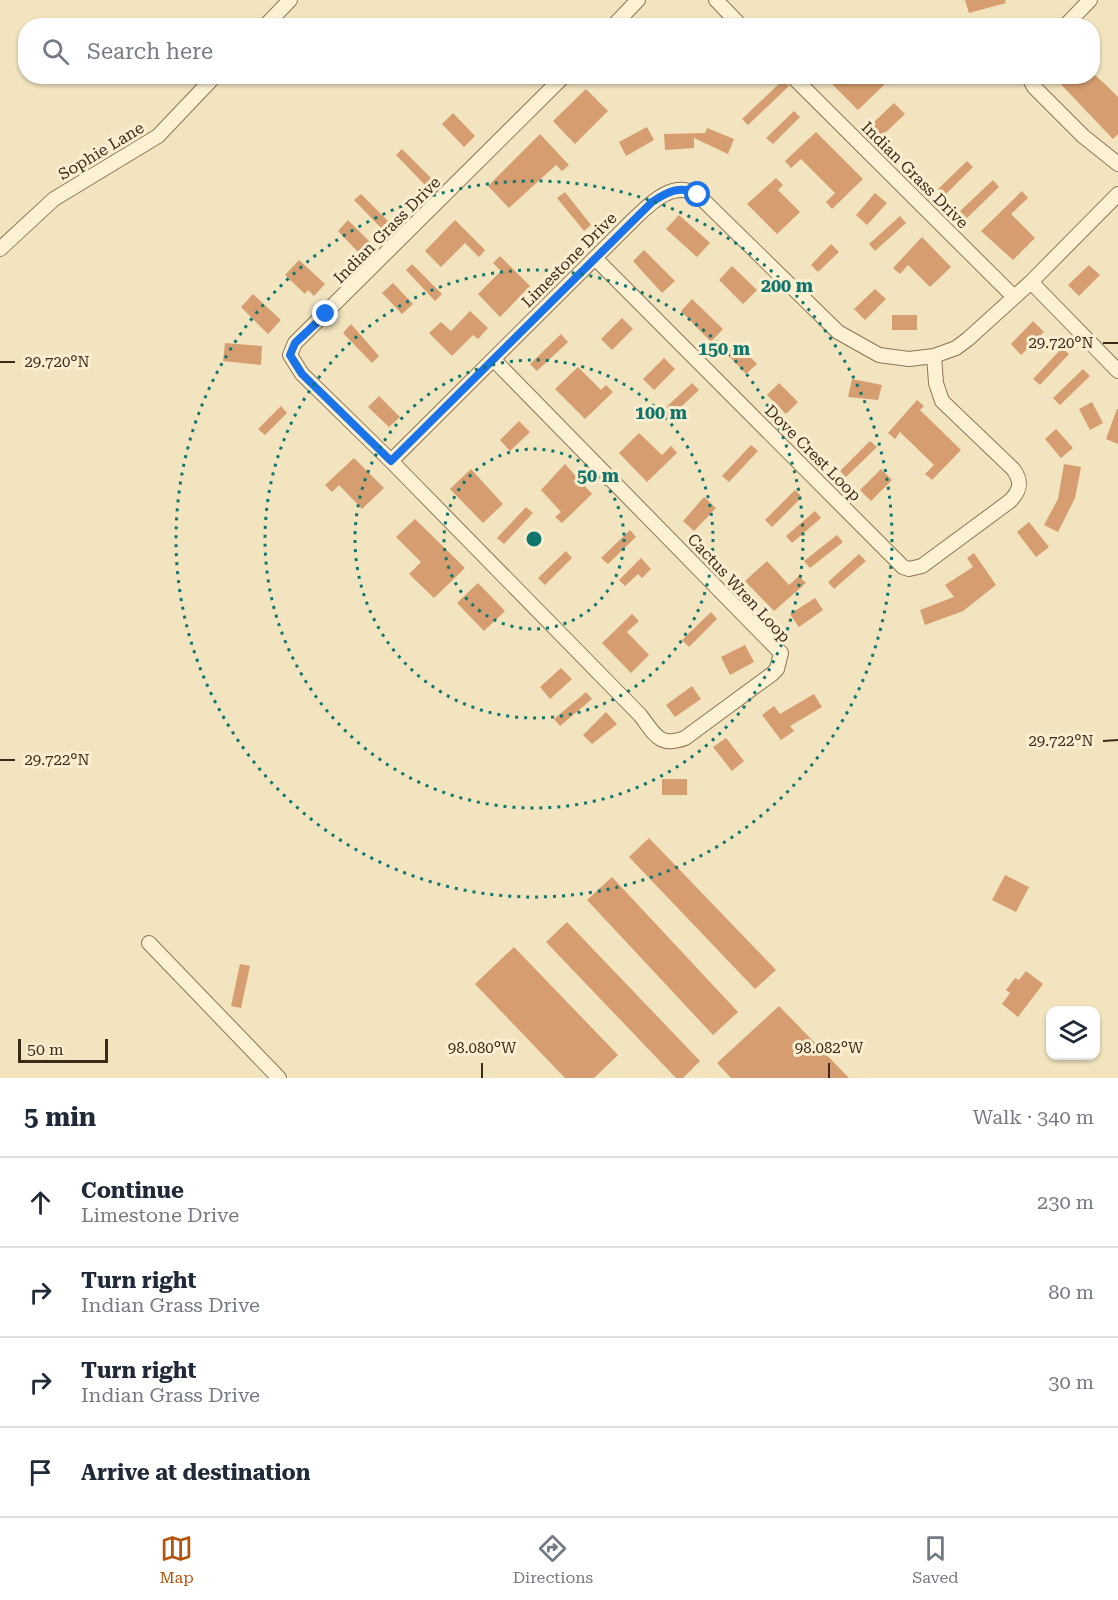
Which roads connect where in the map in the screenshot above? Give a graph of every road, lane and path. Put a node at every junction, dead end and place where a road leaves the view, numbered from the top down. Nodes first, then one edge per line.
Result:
1 (290, 0) edge
2 (638, 0) edge
3 (716, 0) edge
4 (1090, 0) edge
5 (273, 18) edge
6 (621, 18) edge
7 (733, 18) edge
8 (1073, 18) edge
9 (207, 84) edge
10 (556, 84) edge
11 (800, 84) edge
12 (1032, 84) edge
13 (1118, 164) edge
14 (1118, 194) edge
15 (0, 249) edge
16 (595, 258) junction
17 (1032, 282) junction
18 (1014, 297) junction
19 (934, 356) junction
20 (494, 360) junction
21 (1118, 371) edge
22 (391, 461) junction
23 (149, 943) dead end
24 (279, 1078) edge

1 - 5 street
2 - 6 street
3 - 7 street
4 - 8 street
9 - 15 street, Sophie Lane
10 - 22 street, Indian Grass Drive
11 - 18 street, Indian Grass Drive
12 - 13 street
14 - 17 street, Limestone Drive
16 - 19 street, Limestone Drive
16 - 19 street, Dove Crest Loop
16 - 20 street, Limestone Drive
17 - 18 street, Limestone Drive
17 - 21 street
18 - 19 street, Limestone Drive
20 - 22 street, Limestone Drive
20 - 22 street, Cactus Wren Loop
23 - 24 street

